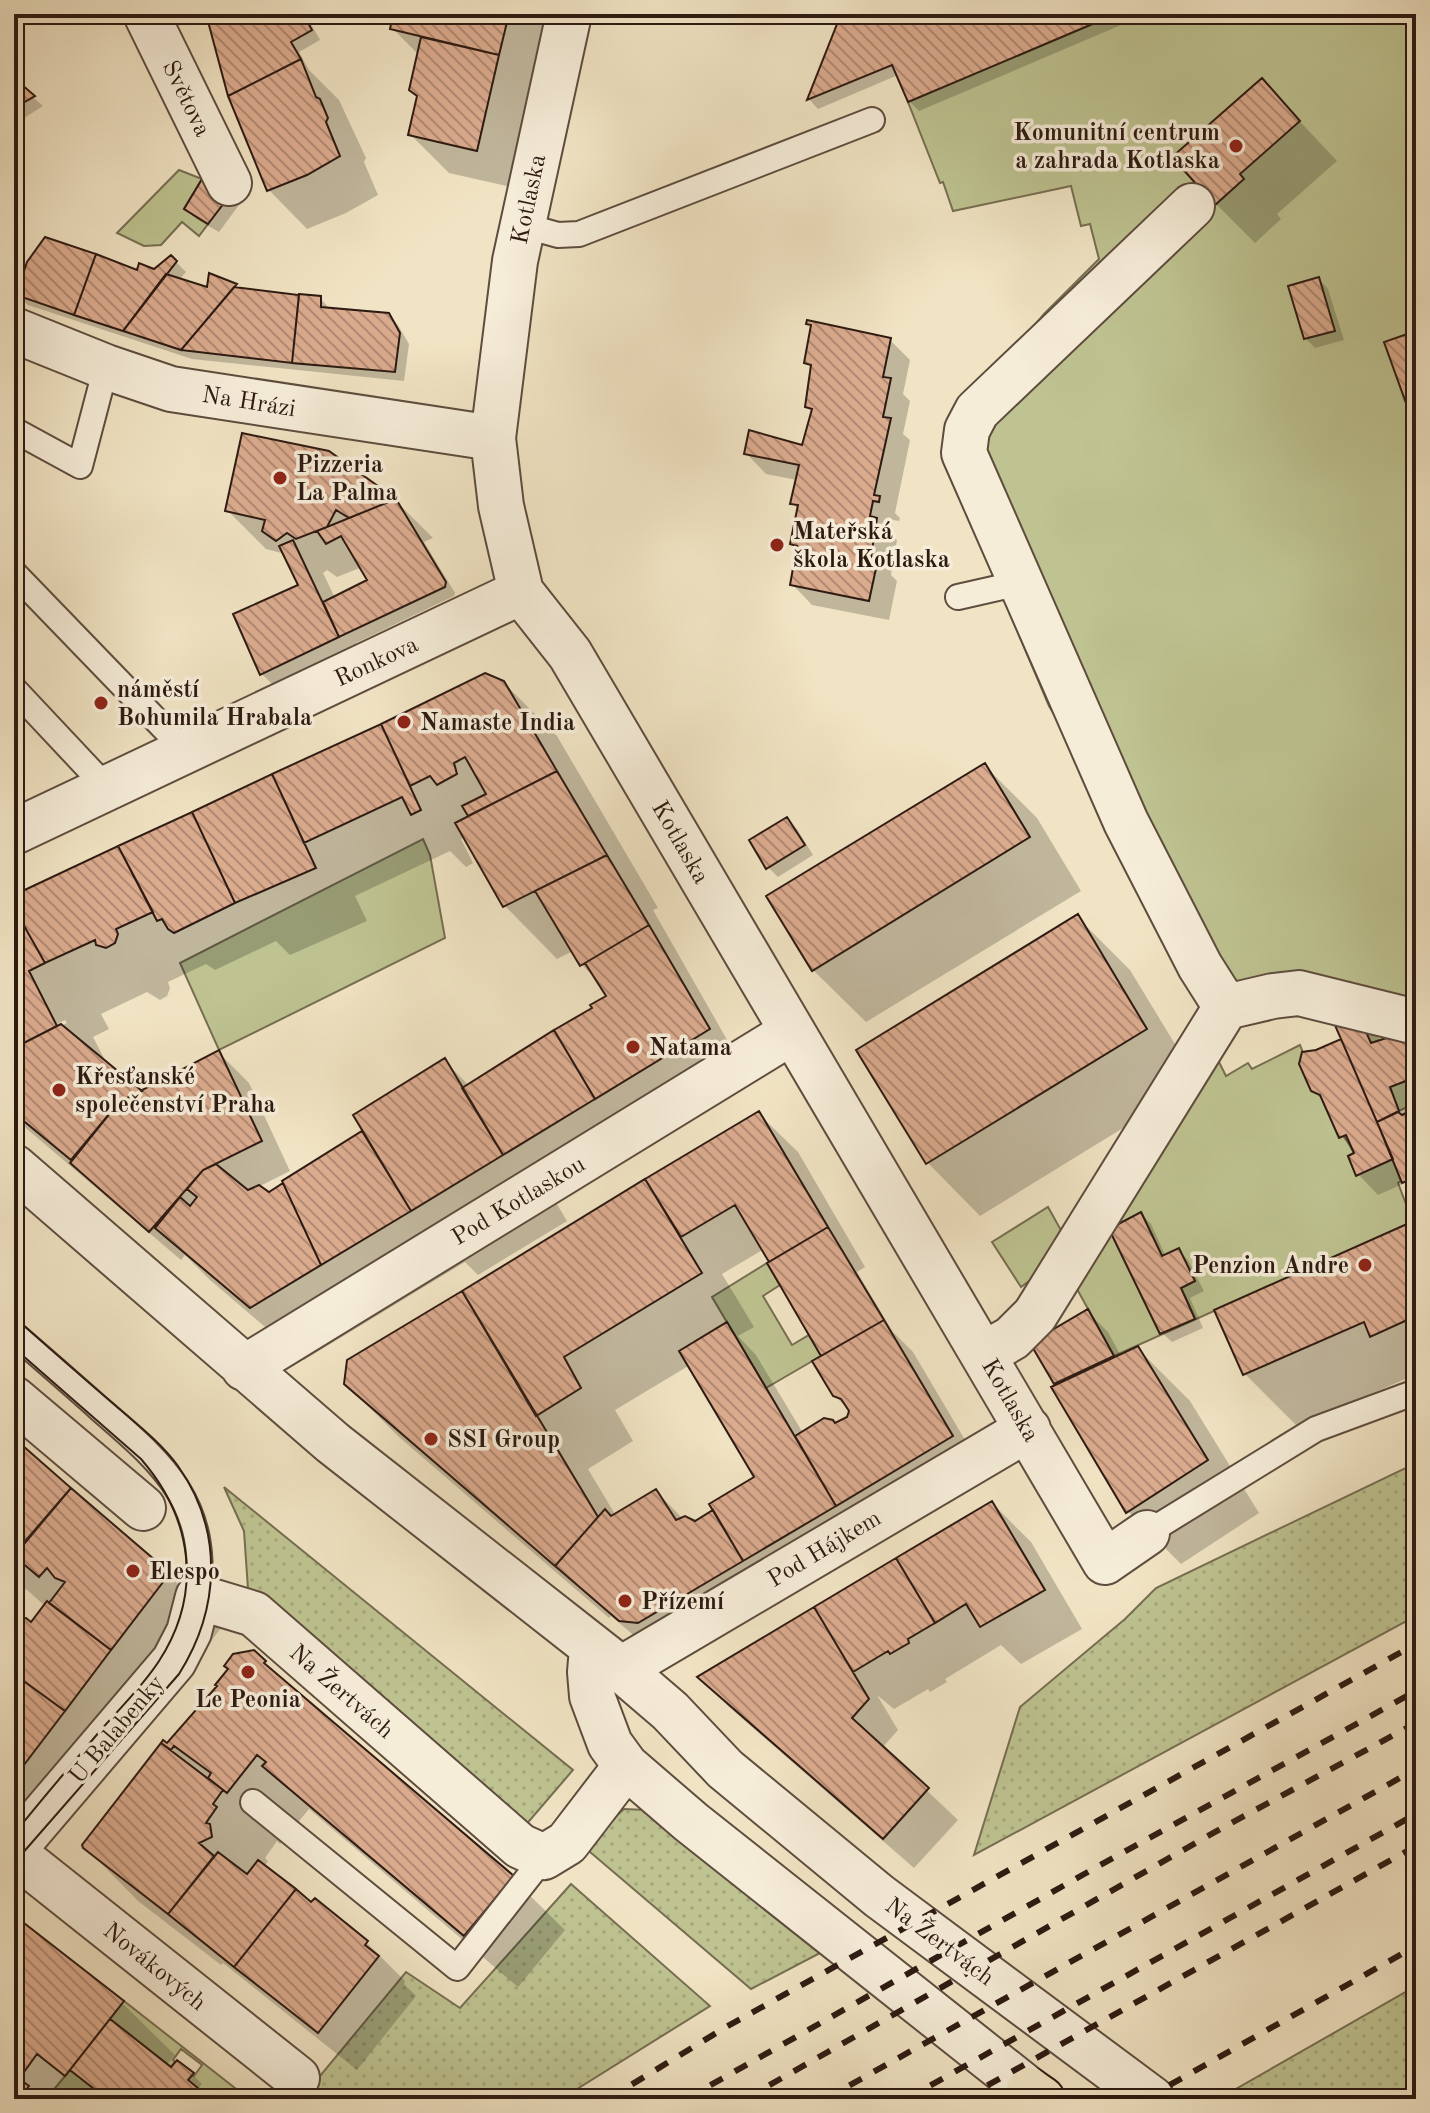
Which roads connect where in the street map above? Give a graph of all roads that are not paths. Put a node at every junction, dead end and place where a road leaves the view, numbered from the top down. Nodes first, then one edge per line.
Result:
1 (146, 14) edge
2 (569, 14) edge
3 (872, 120) dead end
4 (229, 183) dead end
5 (1192, 206) dead end
6 (522, 225) junction
7 (14, 330) edge
8 (106, 367) junction
9 (14, 430) edge
10 (493, 438) junction
11 (14, 573) edge
12 (1020, 583) junction
13 (521, 592) junction
14 (958, 597) dead end
15 (14, 689) edge
16 (186, 751) junction
17 (107, 788) junction
18 (17, 825) edge
19 (1226, 1007) junction
20 (1416, 1022) edge
21 (792, 1032) junction
22 (14, 1167) edge
23 (14, 1334) edge
24 (984, 1354) junction
25 (244, 1368) junction
26 (1416, 1392) edge
27 (14, 1399) edge
28 (1028, 1429) junction
29 (143, 1508) dead end
30 (1147, 1533) joint
31 (198, 1597) junction
32 (606, 1658) junction
33 (626, 1766) junction
34 (253, 1802) dead end
35 (14, 1851) edge
36 (544, 1857) junction
37 (297, 2078) dead end
38 (1035, 2096) edge
39 (1152, 2099) edge

1 - 4 street, Světova
2 - 6 street, Kotlaska
3 - 6 lane
5 - 12 street
6 - 10 street, Kotlaska
7 - 8 street, Na Hrázi
8 - 9 lane
8 - 10 street, Na Hrázi
10 - 13 street, Kotlaska
11 - 16 lane
12 - 14 lane
12 - 19 street
13 - 16 street, Ronkova
13 - 21 street, Kotlaska
15 - 17 lane
16 - 17 street, Ronkova
17 - 18 street, Ronkova
19 - 20 street
19 - 24 street
21 - 24 street, Kotlaska
21 - 25 street, Pod Kotlaskou
22 - 25 street, Na Žertvách
23 - 31 lane
24 - 28 street, Kotlaska
25 - 32 street, Na Žertvách
26 - 30 lane
27 - 29 street
28 - 30 street, Kotlaska
28 - 32 street, Pod Hájkem
31 - 35 street, U Balabenky
31 - 36 street, Na Žertvách
32 - 33 street
32 - 39 street, Na Žertvách
33 - 36 street
33 - 38 street
34 - 36 lane
35 - 37 street, Novákových

